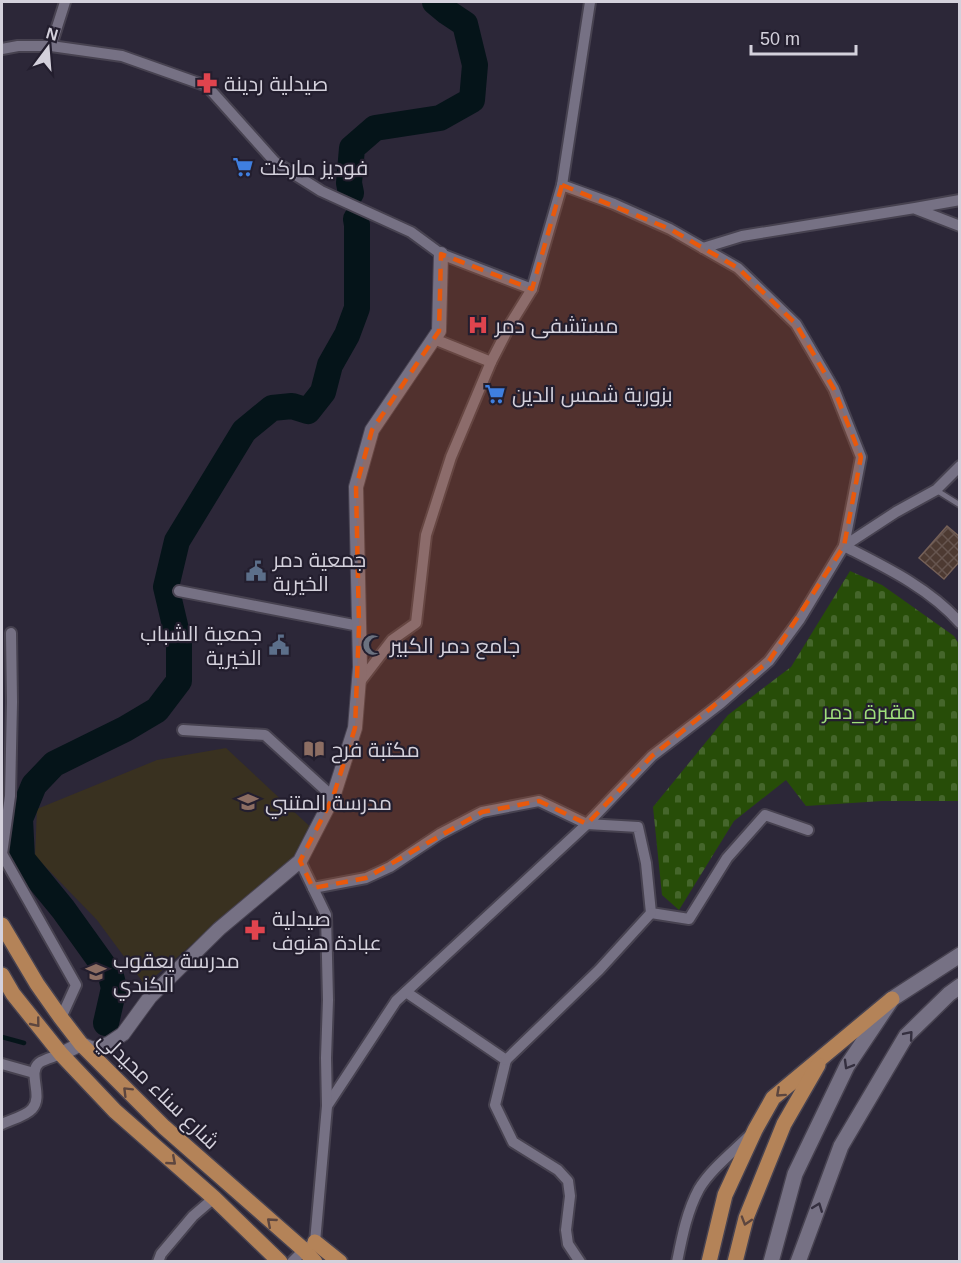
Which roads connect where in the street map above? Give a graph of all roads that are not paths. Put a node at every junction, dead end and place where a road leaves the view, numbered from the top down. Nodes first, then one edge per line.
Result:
1 (65, 2) edge
2 (590, 2) edge
3 (51, 46) junction
4 (2, 49) edge
5 (562, 185) junction
6 (960, 200) edge
7 (915, 208) junction
8 (960, 226) edge
9 (703, 248) junction
10 (441, 254) junction
11 (532, 289) junction
12 (434, 339) junction
13 (491, 362) junction
14 (960, 466) edge
15 (936, 490) junction
16 (960, 505) edge
17 (844, 546) junction
18 (179, 591) dead end
19 (960, 623) edge
20 (359, 626) junction
21 (11, 633) dead end
22 (359, 684) junction
23 (183, 730) dead end
24 (333, 797) junction
25 (587, 824) junction
26 (808, 830) dead end
27 (2, 854) edge
28 (300, 861) junction
29 (313, 888) junction
30 (651, 913) junction
31 (2, 925) edge
32 (960, 955) edge
33 (2, 975) edge
34 (960, 986) edge
35 (406, 992) junction
36 (892, 999) junction
37 (61, 1018) junction
38 (81, 1044) junction
39 (61, 1054) junction
40 (824, 1054) junction
41 (506, 1060) junction
42 (2, 1064) edge
43 (34, 1073) junction
44 (327, 1106) junction
45 (2, 1124) edge
46 (755, 1131) junction
47 (214, 1198) junction
48 (309, 1246) junction
49 (163, 1259) edge
50 (280, 1262) edge
51 (292, 1262) edge
52 (315, 1262) edge
53 (340, 1262) edge
54 (580, 1262) edge
55 (677, 1262) edge
56 (709, 1262) edge
57 (735, 1262) edge
58 (771, 1262) edge
59 (798, 1262) edge

1 - 3 street
2 - 5 street
3 - 4 street
3 - 10 street
5 - 9 street
5 - 11 street
6 - 7 street
7 - 8 street
7 - 9 street
9 - 17 street
10 - 11 street
10 - 12 street
11 - 13 street
12 - 13 street
12 - 20 street
13 - 22 street
14 - 15 street
15 - 16 lane
15 - 17 street
17 - 19 street
17 - 25 street
18 - 20 street
20 - 22 street
21 - 27 street
22 - 24 street
23 - 24 street
24 - 28 street
25 - 29 street
25 - 30 street
25 - 35 street
26 - 30 street
27 - 37 street
28 - 29 street
28 - 38 street
29 - 44 street
30 - 41 street
31 - 37 main road, شارع سناء محيدلي
32 - 36 main road
33 -> 39 main road
59 -> 34 main road
35 - 41 street
35 - 44 street
36 - 40 main road
36 -> 58 main road
37 - 38 main road, شارع سناء محيدلي
38 - 39 street
48 -> 38 main road, شارع سناء محيدلي
39 - 43 street
39 -> 47 main road
40 -> 46 main road
40 -> 57 main road
41 - 54 street
42 - 43 street
43 - 45 street
44 - 48 street
46 - 55 street
46 - 56 main road
47 - 49 street
47 - 50 main road
48 - 51 street
48 - 52 main road, شارع سناء محيدلي
48 - 53 main road

